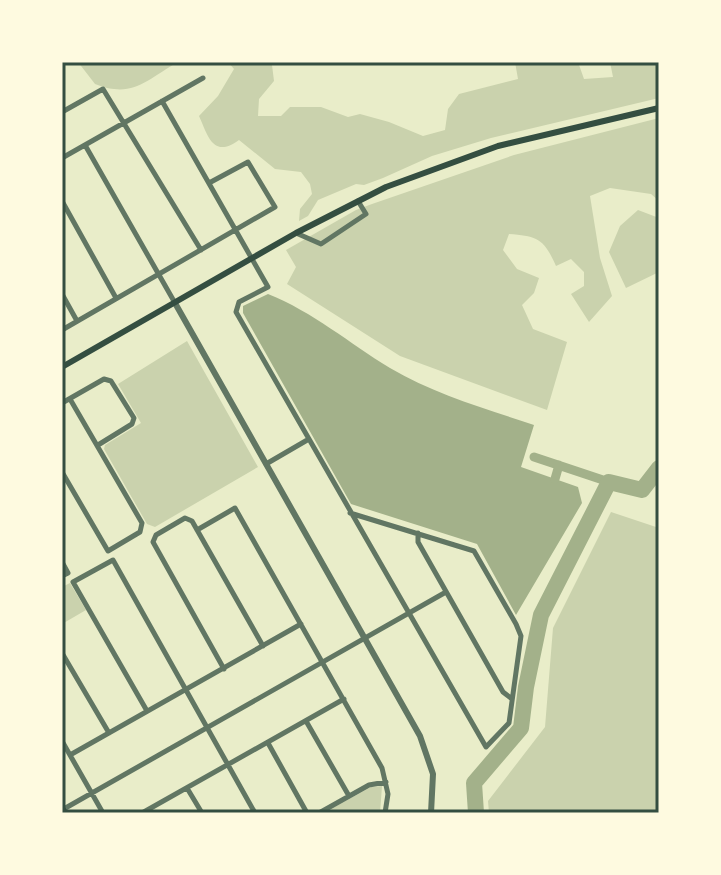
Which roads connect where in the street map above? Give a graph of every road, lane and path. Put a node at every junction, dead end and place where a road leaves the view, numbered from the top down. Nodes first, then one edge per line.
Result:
1 (203, 78) dead end
2 (162, 101) junction
3 (659, 108) edge
4 (62, 112) edge
5 (123, 123) junction
6 (85, 145) junction
7 (62, 158) edge
8 (209, 183) junction
9 (358, 200) junction
10 (62, 201) edge
11 (236, 231) junction
12 (296, 233) junction
13 (201, 250) junction
14 (251, 259) junction
15 (158, 275) junction
16 (62, 294) edge
17 (116, 298) junction
18 (175, 303) junction
19 (77, 321) junction
20 (62, 330) edge
21 (62, 367) edge
22 (70, 399) junction
23 (62, 403) edge
24 (309, 439) junction
25 (98, 445) junction
26 (266, 464) junction
27 (62, 472) edge
28 (350, 513) junction
29 (197, 530) junction
30 (418, 533) junction
31 (62, 562) edge
32 (62, 576) edge
33 (446, 592) junction
34 (407, 614) junction
35 (301, 624) junction
36 (363, 637) junction
37 (263, 646) junction
38 (62, 653) edge
39 (323, 661) junction
40 (224, 669) junction
41 (186, 690) junction
42 (344, 699) junction
43 (512, 699) junction
44 (147, 711) junction
45 (306, 721) junction
46 (207, 728) junction
47 (109, 733) junction
48 (62, 741) edge
49 (268, 743) junction
50 (70, 755) junction
51 (229, 765) junction
52 (386, 782) junction
53 (187, 788) junction
54 (92, 793) junction
55 (349, 796) junction
56 (63, 810) edge
57 (151, 811) edge
58 (103, 813) edge
59 (142, 813) edge
60 (202, 813) edge
61 (255, 813) edge
62 (307, 813) edge
63 (319, 813) edge
64 (385, 813) edge
65 (431, 813) edge

1 - 2 street
2 - 5 street
2 - 8 street
3 - 9 main road
4 - 5 street
5 - 6 street
5 - 13 street
6 - 7 street
6 - 15 street
8 - 11 street
8 - 11 street
9 - 12 main road
9 - 12 street
10 - 17 street
11 - 13 street
11 - 14 street
12 - 14 main road
13 - 15 street
14 - 18 main road
14 - 24 street
15 - 17 street
15 - 18 street
16 - 19 street
17 - 19 street
18 - 21 main road
18 - 26 street
19 - 20 street
22 - 23 street
22 - 25 street
22 - 25 street
24 - 26 street
24 - 28 street
25 - 27 street
26 - 36 street
28 - 30 street
28 - 34 street
29 - 35 street
29 - 37 street
29 - 40 street
30 - 33 street
30 - 43 street
31 - 32 street
33 - 34 street
33 - 43 street
34 - 36 street
34 - 43 street
35 - 37 street
35 - 39 street
36 - 39 street
36 - 65 street
37 - 40 street
38 - 47 street
39 - 42 street
39 - 46 street
40 - 41 street
41 - 44 street
41 - 44 street
41 - 46 street
42 - 45 street
42 - 52 street
44 - 47 street
45 - 49 street
45 - 55 street
46 - 51 street
46 - 54 street
47 - 50 street
48 - 50 street
49 - 51 street
49 - 62 street
50 - 54 street
51 - 53 street
51 - 61 street
52 - 55 street
52 - 64 street
53 - 57 street
53 - 60 street
54 - 56 street
54 - 58 street
55 - 63 street
57 - 59 street

